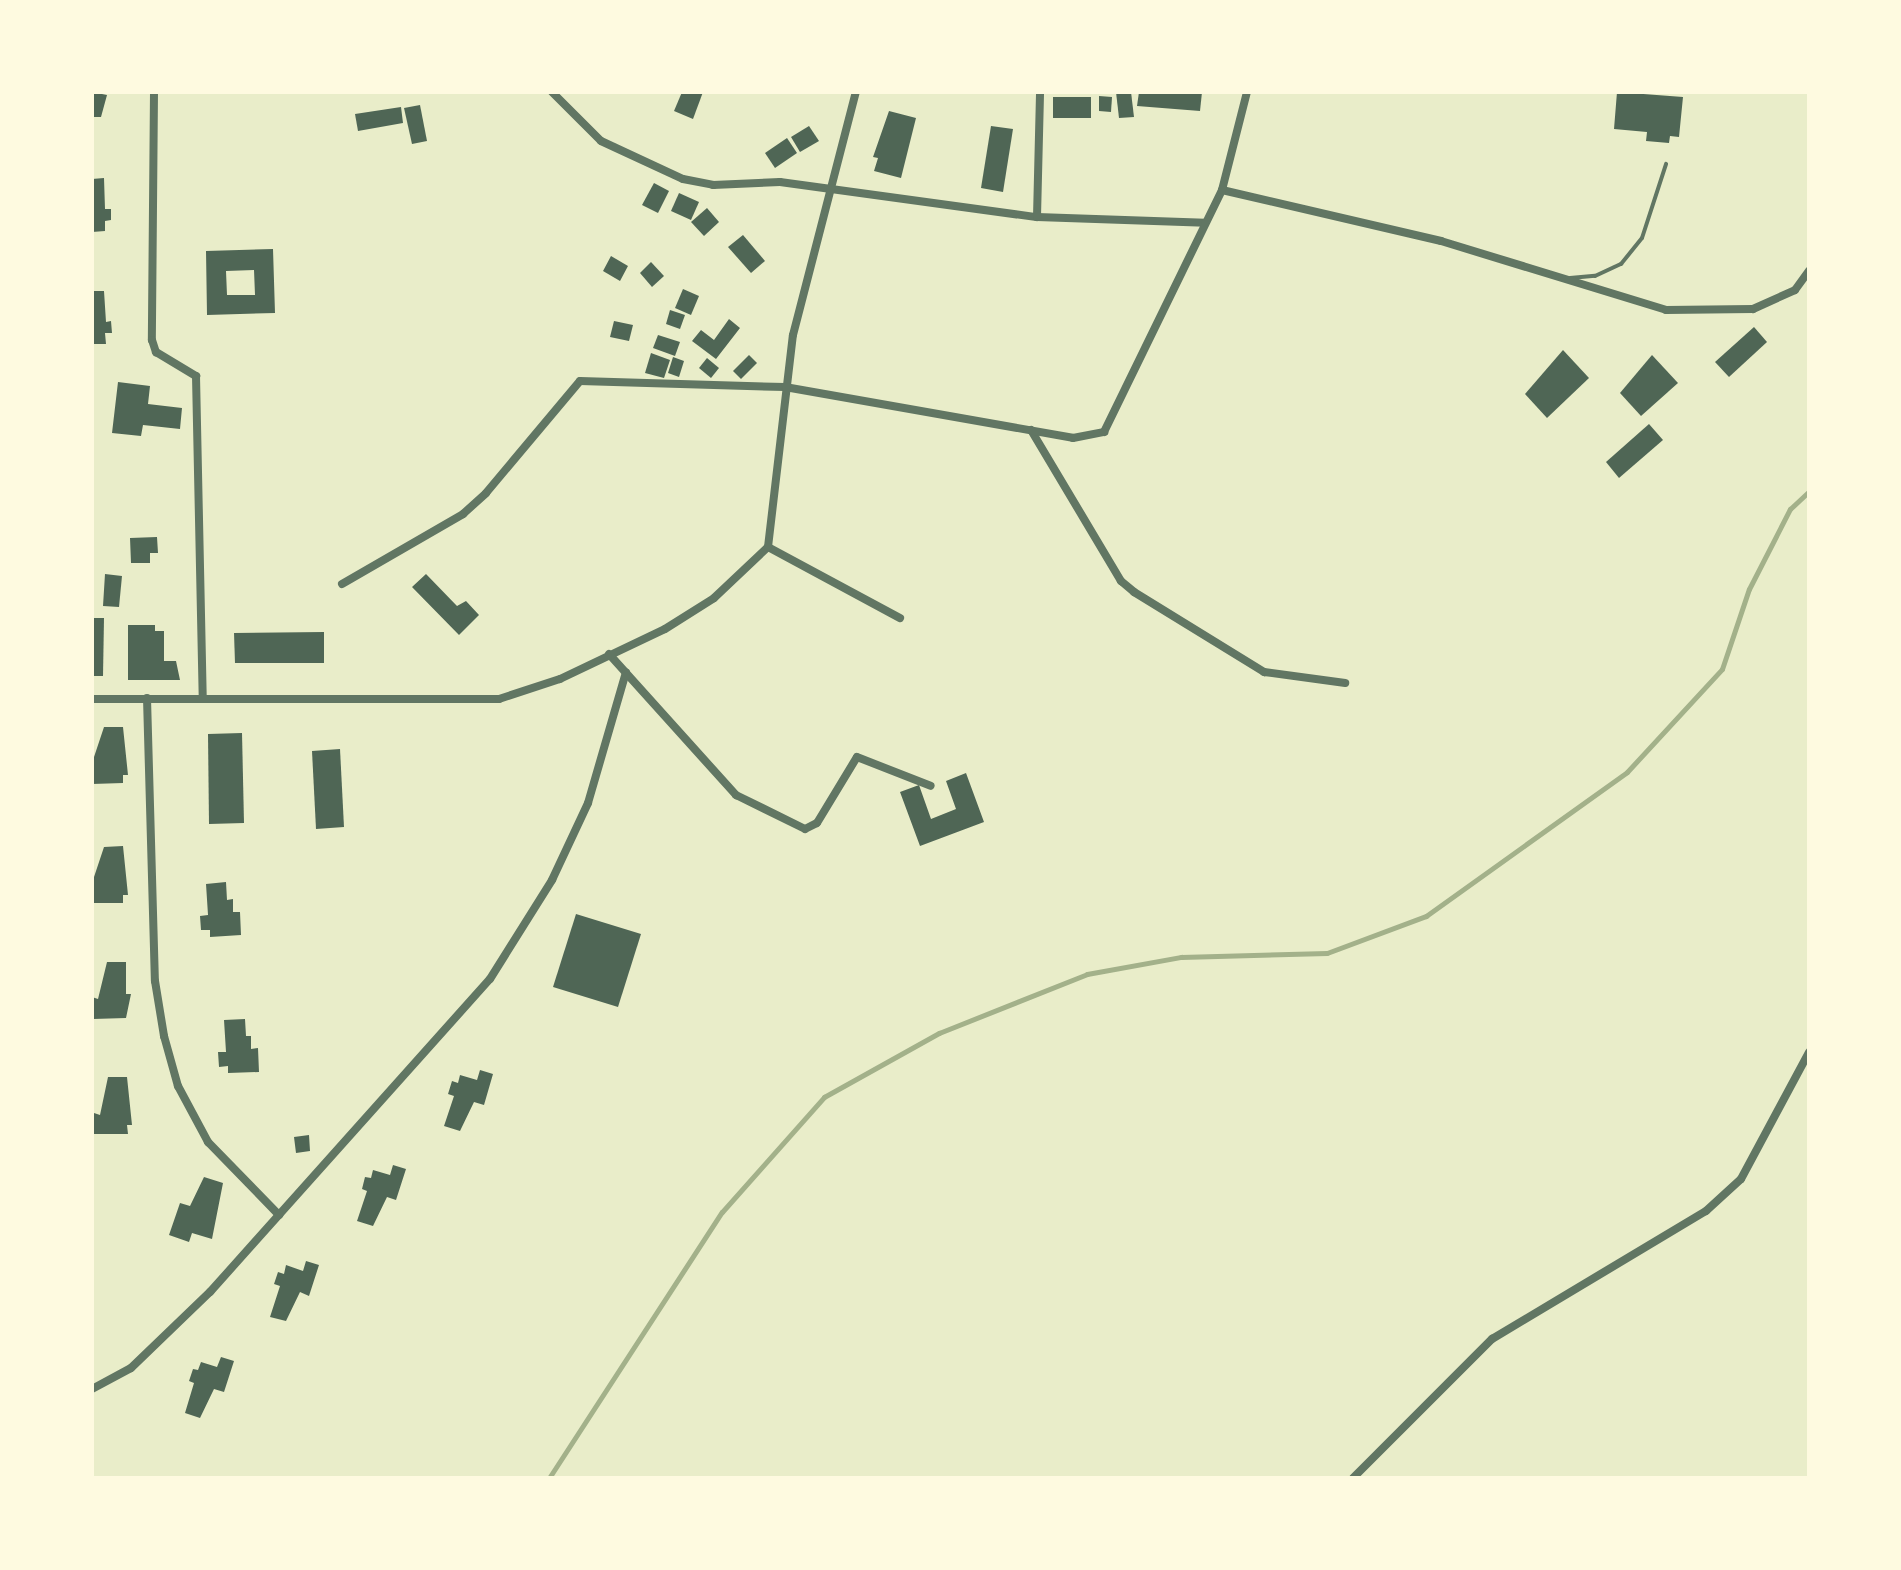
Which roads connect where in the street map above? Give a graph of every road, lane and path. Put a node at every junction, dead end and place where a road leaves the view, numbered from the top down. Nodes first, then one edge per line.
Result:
1 (154, 92) edge
2 (552, 92) edge
3 (856, 92) edge
4 (1040, 92) edge
5 (1247, 92) edge
6 (1666, 164) dead end
7 (1222, 190) junction
8 (827, 192) junction
9 (1037, 217) junction
10 (1205, 223) junction
11 (1809, 271) edge
12 (1567, 278) junction
13 (785, 387) junction
14 (1031, 430) junction
15 (768, 547) junction
16 (342, 584) dead end
17 (900, 618) dead end
18 (609, 654) junction
19 (626, 672) junction
20 (1345, 683) dead end
21 (147, 698) junction
22 (203, 698) junction
23 (92, 699) edge
24 (931, 786) dead end
25 (1809, 1052) edge
26 (279, 1215) junction
27 (92, 1389) edge
28 (1353, 1478) edge

1 - 22 street
2 - 8 street
3 - 8 street
4 - 9 street
5 - 7 street
6 - 12 lane
7 - 10 street
7 - 12 street
8 - 9 street
8 - 13 street
9 - 10 street
10 - 14 street
11 - 12 street
13 - 14 street
13 - 15 street
13 - 16 street
14 - 20 street
15 - 17 street
15 - 18 street
18 - 19 street
18 - 22 street
19 - 24 street
19 - 26 street
21 - 22 street
21 - 23 street
21 - 26 street
25 - 28 street
26 - 27 street

